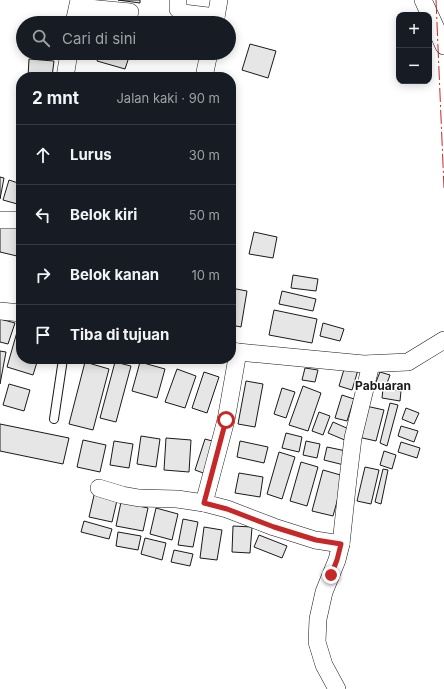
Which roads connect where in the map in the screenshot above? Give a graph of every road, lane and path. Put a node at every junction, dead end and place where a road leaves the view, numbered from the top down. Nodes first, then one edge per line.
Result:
1 (178, 0) edge
2 (219, 0) edge
3 (423, 0) edge
4 (77, 10) edge
5 (130, 12) dead end
6 (197, 16) edge
7 (216, 16) edge
8 (444, 46) edge
9 (68, 60) edge
10 (208, 60) edge
11 (66, 72) edge
12 (205, 72) edge
13 (0, 220) edge
14 (16, 220) edge
15 (0, 311) edge
16 (16, 313) edge
17 (444, 340) edge
18 (236, 351) edge
19 (62, 364) edge
20 (232, 364) edge
21 (371, 364) junction
22 (54, 419) dead end
23 (99, 488) dead end
24 (204, 503) junction
25 (341, 544) junction
26 (337, 689) edge

1 - 6 street
2 - 7 street
3 - 8 street
4 - 5 street
9 - 11 street
10 - 12 street
13 - 14 street
15 - 16 street
17 - 21 street
18 - 21 street
19 - 22 lane
20 - 24 street
21 - 25 street
23 - 24 street
24 - 25 street
25 - 26 street

